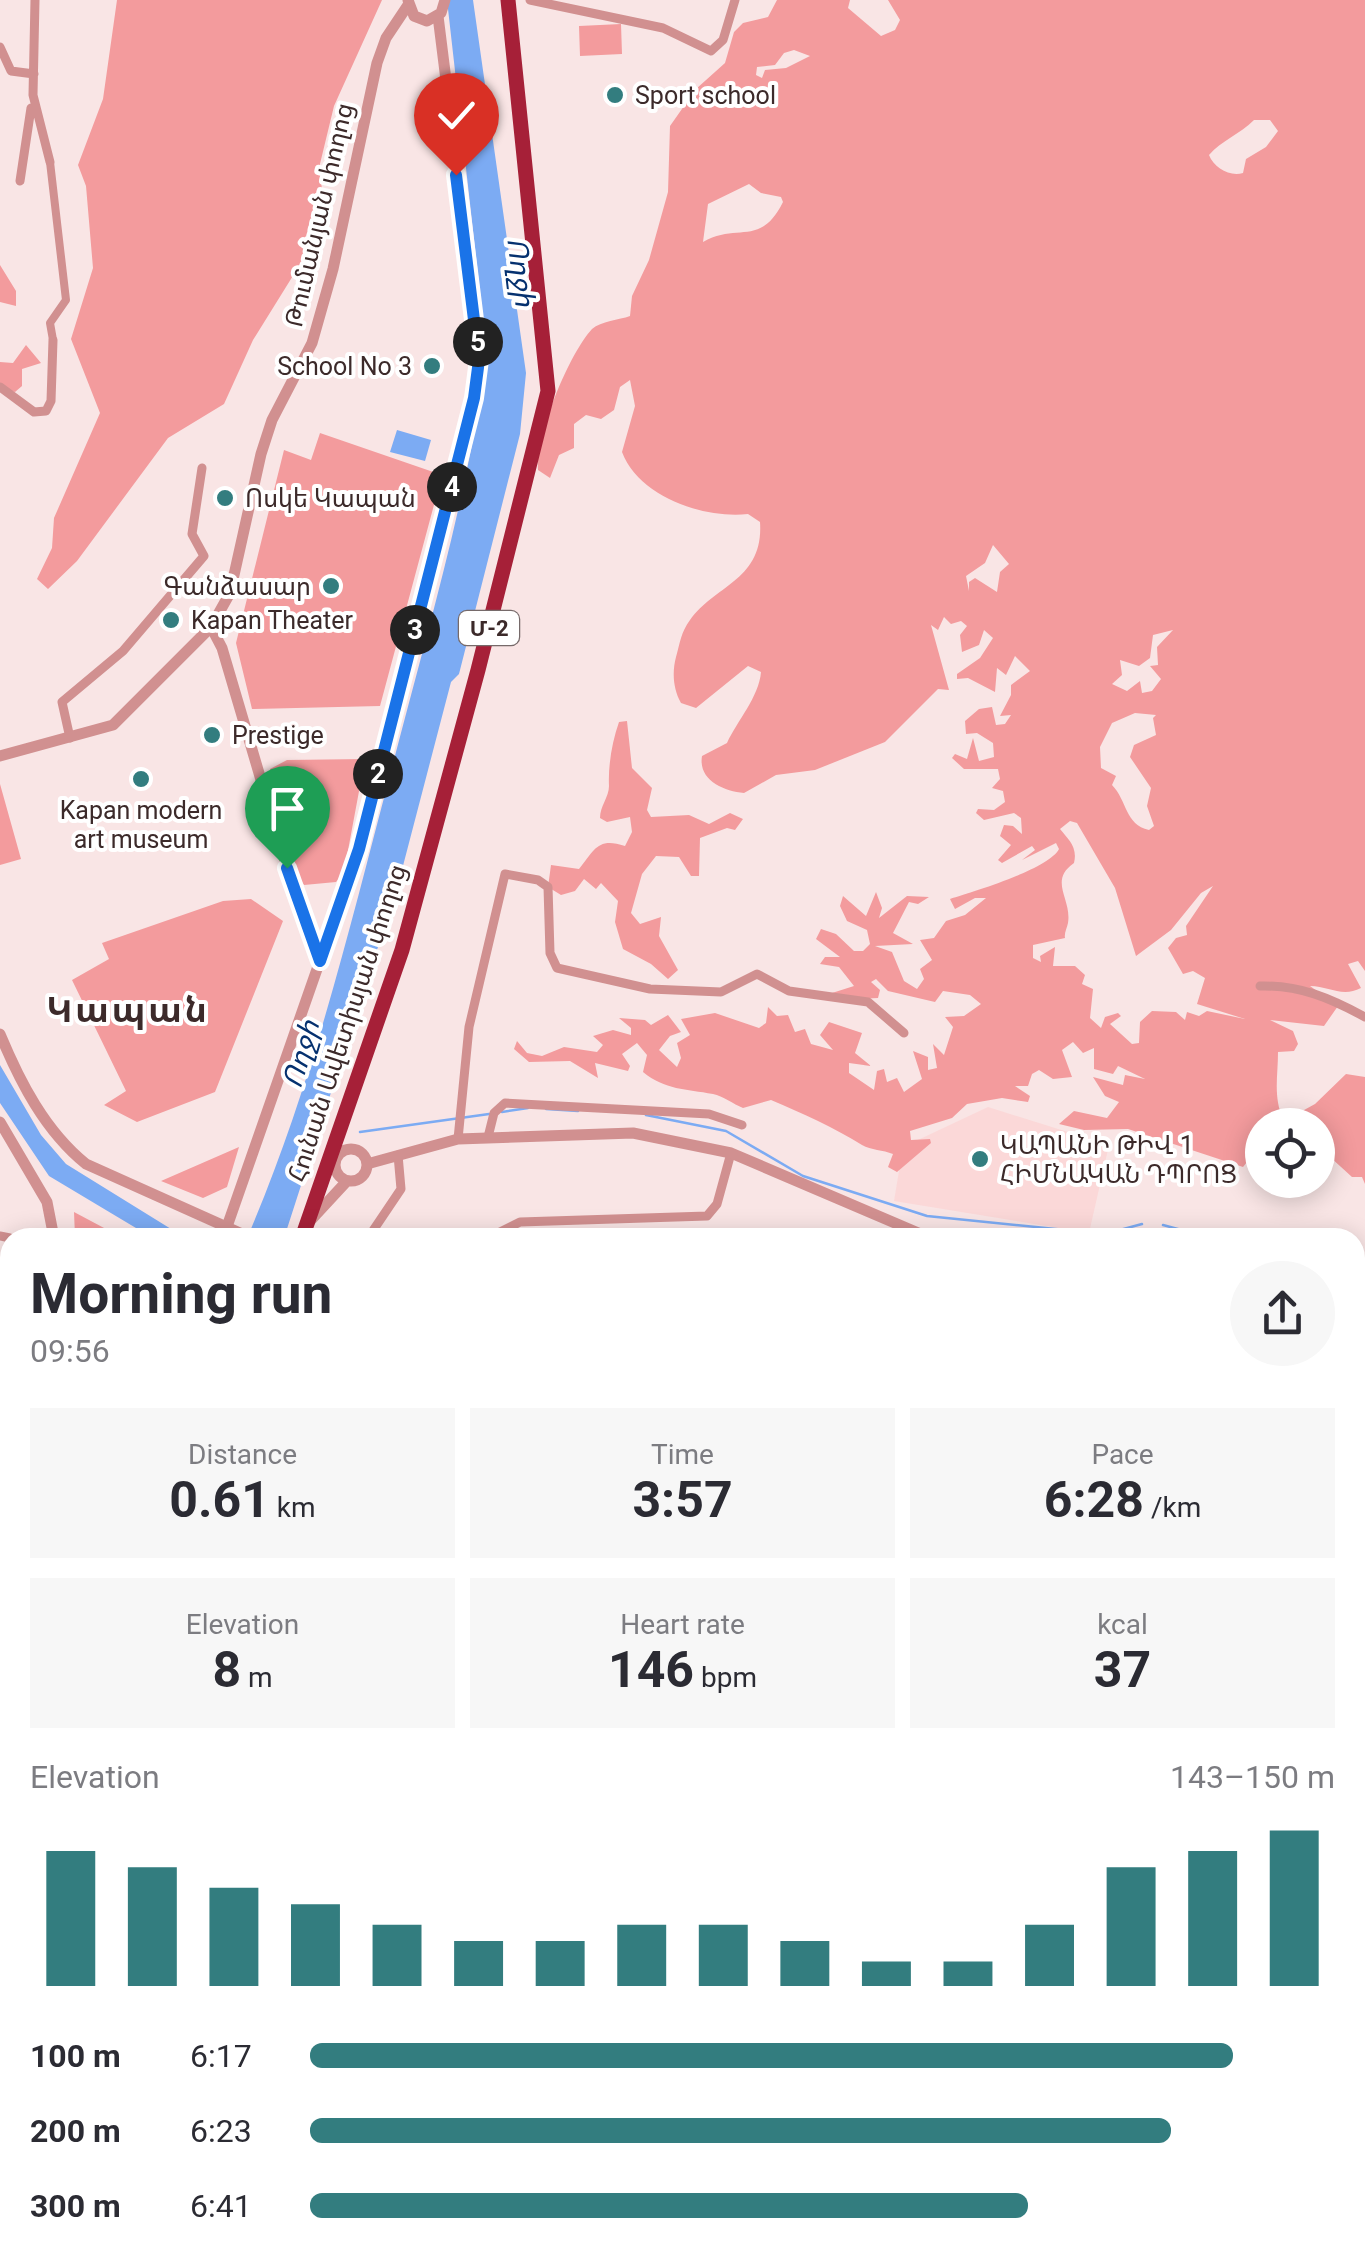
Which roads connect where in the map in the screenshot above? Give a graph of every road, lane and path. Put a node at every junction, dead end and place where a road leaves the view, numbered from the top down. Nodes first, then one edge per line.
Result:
1 (35, 0) edge
2 (445, 0) edge
3 (508, 0) edge
4 (530, 0) edge
5 (736, 0) edge
6 (410, 7) edge
7 (432, 18) junction
8 (0, 47) edge
9 (34, 74) junction
10 (33, 95) junction
11 (50, 162) joint
12 (20, 181) dead end
13 (53, 340) joint
14 (0, 387) edge
15 (202, 468) dead end
16 (212, 627) junction
17 (70, 738) junction
18 (0, 756) edge
19 (320, 961) junction
20 (1260, 986) dead end
21 (1365, 1017) edge
22 (904, 1032) dead end
23 (0, 1034) edge
24 (0, 1122) edge
25 (742, 1125) dead end
26 (338, 1126) junction
27 (488, 1137) junction
28 (458, 1139) junction
29 (353, 1149) junction
30 (732, 1153) junction
31 (398, 1155) junction
32 (367, 1164) junction
33 (347, 1181) junction
34 (52, 1228) edge
35 (215, 1228) edge
36 (227, 1228) edge
37 (306, 1228) edge
38 (308, 1228) edge
39 (375, 1228) edge
40 (508, 1228) edge
41 (896, 1228) edge

1 - 9 street
2 - 7 street
3 - 26 highway, Հունան Ավետիսյան փողոց / Մ-2
4 - 5 street
6 - 7 street
6 - 16 street, Թումանյան փողոց
7 - 19 street
8 - 9 street
9 - 10 street
10 - 11 street
10 - 12 street
11 - 13 street
13 - 14 street
15 - 17 street
16 - 17 street, Թումանյան փողոց
16 - 19 street
17 - 18 street, Թումանյան փողոց
19 - 36 street
20 - 21 street
22 - 28 street
23 - 35 street
24 - 34 street
25 - 27 street
26 - 29 street
26 - 37 highway, Հունան Ավետիսյան փողոց / Մ-2
27 - 28 street
27 - 30 street
28 - 31 street
29 - 32 street
29 - 33 street
30 - 40 street
30 - 41 street
31 - 32 street
31 - 39 street
32 - 33 street
33 - 38 street

